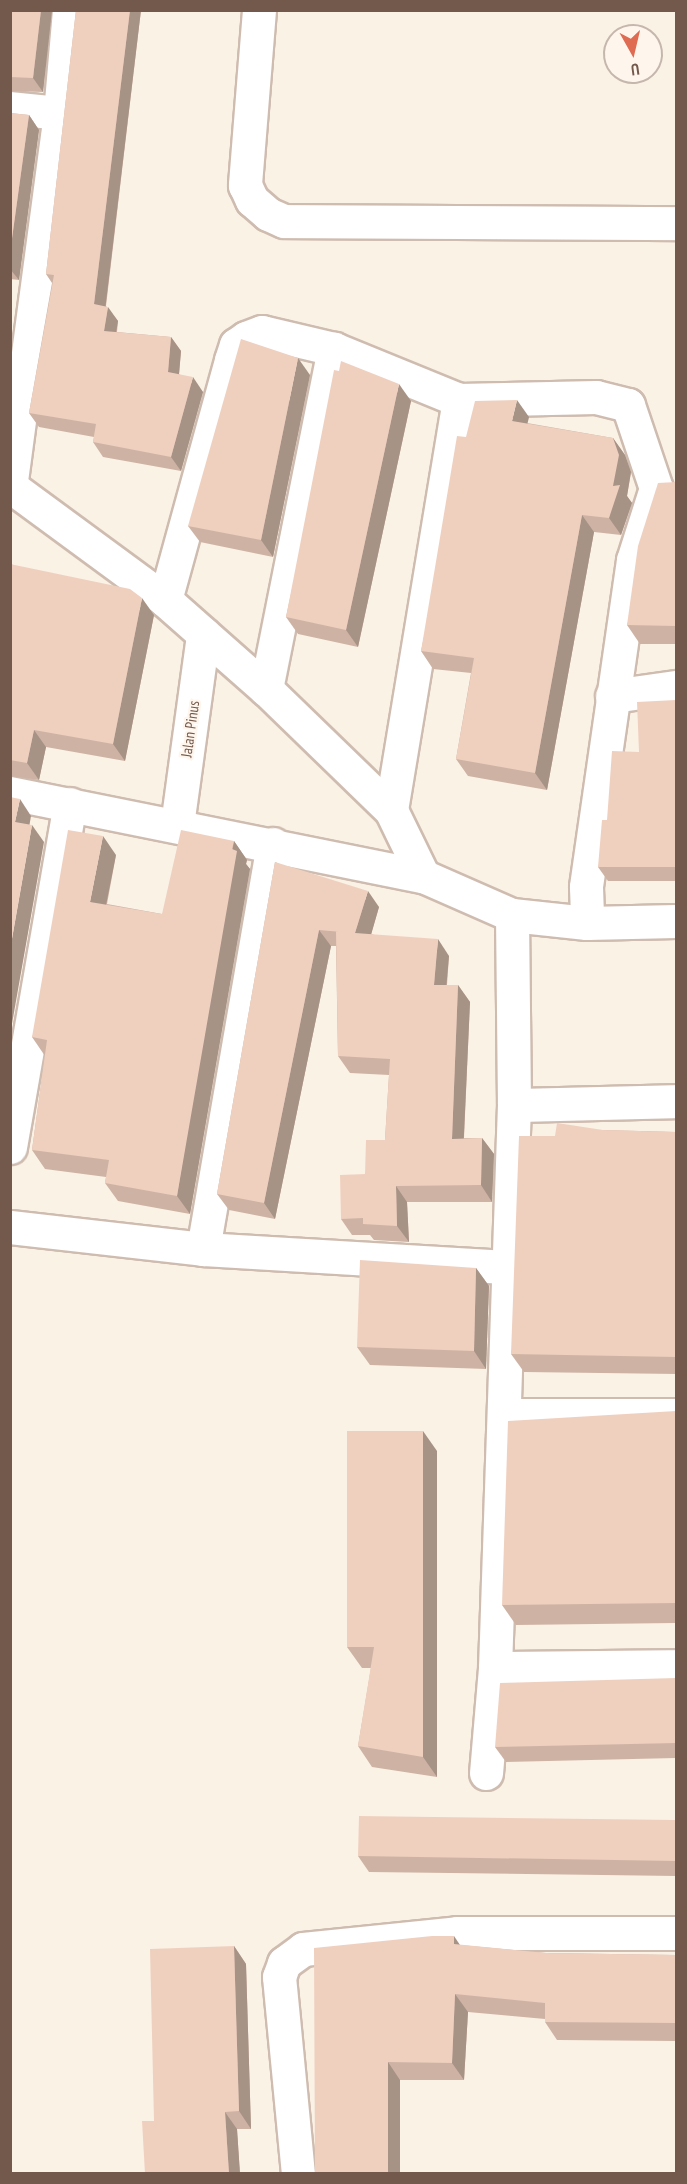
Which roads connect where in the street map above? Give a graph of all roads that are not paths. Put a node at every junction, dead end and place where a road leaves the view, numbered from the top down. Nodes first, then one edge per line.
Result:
1 (69, 10) edge
2 (259, 10) edge
3 (10, 108) edge
4 (60, 113) junction
5 (676, 223) edge
6 (334, 349) junction
7 (459, 400) junction
8 (11, 487) edge
9 (666, 487) edge
10 (165, 600) junction
11 (203, 634) junction
12 (676, 687) edge
13 (266, 690) junction
14 (612, 696) junction
15 (10, 793) edge
16 (70, 804) junction
17 (391, 810) junction
18 (177, 825) junction
19 (273, 844) junction
20 (423, 876) junction
21 (512, 915) junction
22 (676, 921) edge
23 (586, 923) junction
24 (676, 1101) edge
25 (514, 1105) junction
26 (10, 1147) edge
27 (10, 1227) edge
28 (203, 1249) junction
29 (506, 1267) junction
30 (676, 1414) edge
31 (504, 1415) junction
32 (676, 1666) edge
33 (495, 1668) junction
34 (486, 1773) dead end
35 (676, 1933) edge
36 (298, 2174) edge

1 - 4 street
2 - 5 street
3 - 4 street
4 - 8 street
6 - 7 street
6 - 10 street
6 - 13 street
7 - 9 street
7 - 17 street
8 - 10 street
9 - 14 street
10 - 11 street
11 - 13 street
11 - 18 street, Jalan Pinus
12 - 14 street
13 - 17 street
14 - 23 street
15 - 16 street
16 - 18 street
16 - 26 street
17 - 20 street
18 - 19 street
19 - 20 street
19 - 28 street
20 - 21 street
21 - 23 street
21 - 25 street
22 - 23 street
24 - 25 street
25 - 29 street
27 - 28 street
28 - 29 street
29 - 31 street
30 - 31 street
31 - 33 street
32 - 33 street
33 - 34 street
35 - 36 street

